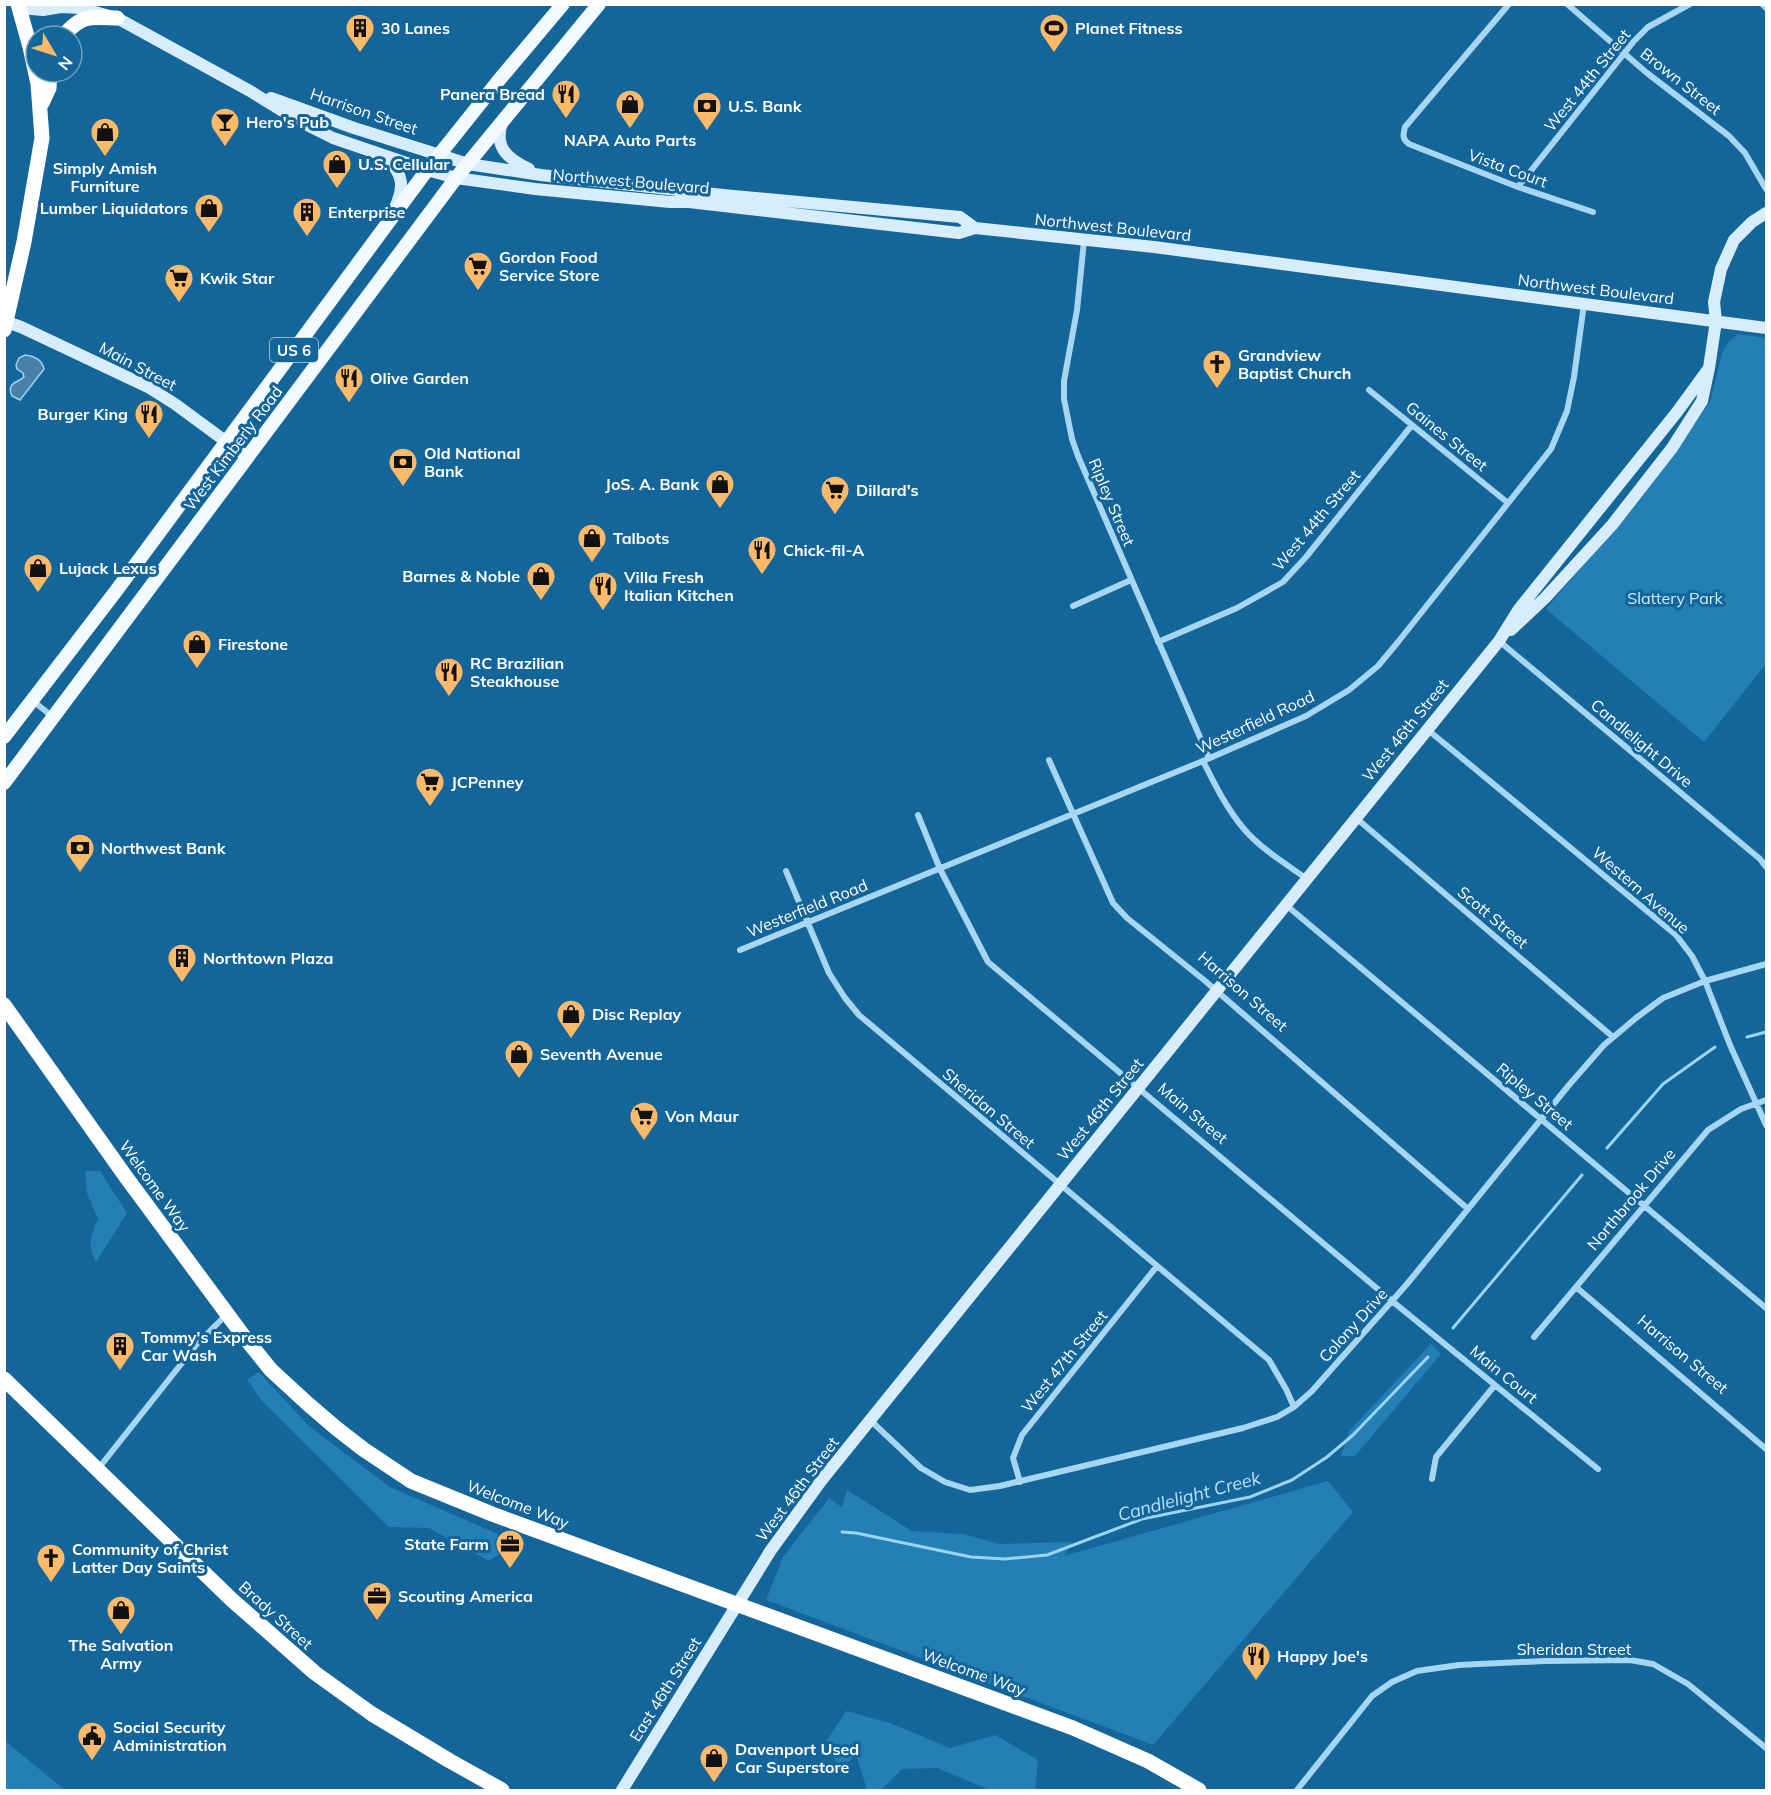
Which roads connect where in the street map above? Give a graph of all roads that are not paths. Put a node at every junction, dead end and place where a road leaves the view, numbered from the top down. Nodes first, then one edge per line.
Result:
1 (101, 4) edge
2 (563, 4) edge
3 (599, 4) edge
4 (1509, 4) edge
5 (1567, 4) edge
6 (1690, 4) edge
7 (1762, 4) edge
8 (23, 6) edge
9 (1767, 8) edge
10 (117, 18) junction
11 (75, 24) edge
12 (1624, 53) junction
13 (49, 84) edge
14 (250, 91) junction
15 (40, 109) junction
16 (504, 119) junction
17 (439, 155) junction
18 (384, 156) junction
19 (468, 164) junction
20 (427, 170) junction
21 (541, 175) junction
22 (456, 178) junction
23 (1518, 187) junction
24 (1767, 189) edge
25 (1593, 212) dead end
26 (1767, 213) edge
27 (388, 221) junction
28 (975, 228) junction
29 (1084, 241) junction
30 (1584, 304) junction
31 (1716, 321) junction
32 (5, 324) edge
33 (1767, 328) edge
34 (1709, 368) junction
35 (1369, 390) dead end
36 (1412, 425) junction
37 (226, 442) junction
38 (247, 457) junction
39 (1508, 504) junction
40 (1131, 580) junction
41 (1073, 606) dead end
42 (1499, 641) junction
43 (1158, 642) junction
44 (33, 700) junction
45 (53, 717) junction
46 (1427, 730) junction
47 (4, 737) edge
48 (1049, 760) dead end
49 (1206, 760) junction
50 (4, 783) edge
51 (918, 815) dead end
52 (1073, 815) junction
53 (1355, 818) junction
54 (1767, 867) edge
55 (940, 869) junction
56 (786, 871) dead end
57 (1306, 879) junction
58 (1286, 905) junction
59 (808, 923) junction
60 (740, 950) dead end
61 (1767, 964) edge
62 (1705, 981) junction
63 (1216, 992) junction
64 (4, 1005) edge
65 (1613, 1037) junction
66 (1138, 1089) junction
67 (1767, 1100) edge
68 (1757, 1103) junction
69 (1541, 1119) junction
70 (1767, 1125) edge
71 (1060, 1184) junction
72 (1644, 1205) junction
73 (1468, 1209) junction
74 (1158, 1266) junction
75 (1576, 1287) junction
76 (1392, 1300) junction
77 (1767, 1308) edge
78 (227, 1314) junction
79 (1534, 1337) dead end
80 (4, 1379) edge
81 (1496, 1385) junction
82 (1294, 1407) junction
83 (870, 1420) junction
84 (1767, 1449) edge
85 (1598, 1469) dead end
86 (98, 1470) junction
87 (1432, 1479) dead end
88 (1020, 1482) junction
89 (737, 1604) junction
90 (1767, 1748) edge
91 (502, 1791) edge
92 (622, 1791) edge
93 (1199, 1791) edge
94 (1298, 1791) edge

1 - 10 main road, Harrison Street
2 - 17 main road, West Kimberly Road / US 6
3 - 16 main road, West Kimberly Road / US 6
4 - 23 street, Vista Court
5 - 12 street, Brown Street
6 - 12 street, West 44th Street
7 - 9 street
8 - 10 main road, Harrison Street
8 - 15 highway
10 - 11 highway
10 - 14 main road, Harrison Street
12 - 23 street, West 44th Street
12 - 24 street, Brown Street
13 - 15 highway
14 - 17 main road, Harrison Street
14 - 18 main road, Harrison Street
15 - 32 highway
16 - 19 main road, West Kimberly Road / US 6
16 - 21 main road
17 - 19 main road, Harrison Street
17 - 20 main road, West Kimberly Road / US 6
18 - 20 main road, Harrison Street
18 - 27 main road
19 - 21 main road, Northwest Boulevard
19 - 22 main road, West Kimberly Road / US 6
20 - 22 main road, Harrison Street
20 - 27 main road, West Kimberly Road / US 6
21 - 28 main road, Northwest Boulevard
22 - 28 main road, Northwest Boulevard
22 - 38 main road, West Kimberly Road / US 6
23 - 25 street, Vista Court
26 - 31 main road, West 46th Street
27 - 37 main road, West Kimberly Road / US 6
28 - 29 main road, Northwest Boulevard
29 - 30 main road, Northwest Boulevard
29 - 40 street, Ripley Street
30 - 31 main road, Northwest Boulevard
30 - 39 street, Westerfield Road
31 - 33 main road, Northwest Boulevard
31 - 34 main road, West 46th Street
32 - 37 main road, Main Street
34 - 42 main road, West 46th Street
34 - 42 main road, West 46th Street
35 - 36 street, Gaines Street
36 - 39 street, Gaines Street
36 - 43 street, West 44th Street
37 - 38 main road, Main Street
37 - 44 main road, West Kimberly Road / US 6
38 - 45 main road, West Kimberly Road / US 6
39 - 49 street, Westerfield Road
40 - 41 street
40 - 43 street, Ripley Street
42 - 46 main road, West 46th Street
42 - 54 street, Candlelight Drive
43 - 49 street, Ripley Street
44 - 45 street
44 - 47 main road, US 6
45 - 50 main road, US 6
46 - 53 main road, West 46th Street
46 - 62 street, Western Avenue
48 - 52 street, Harrison Street
49 - 52 street, Westerfield Road
49 - 57 street, Ripley Street
51 - 55 street, Main Street
52 - 55 street, Westerfield Road
52 - 63 street, Harrison Street
53 - 57 main road, West 46th Street
53 - 65 street, Scott Street
55 - 59 street, Westerfield Road
55 - 66 street, Main Street
56 - 59 street, Sheridan Street
57 - 58 main road, West 46th Street
58 - 63 main road, West 46th Street
58 - 69 street, Ripley Street
59 - 60 street, Westerfield Road
59 - 71 street, Sheridan Street
61 - 62 street, Colony Drive
62 - 65 street, Colony Drive
62 - 68 street, Western Avenue
63 - 66 main road, West 46th Street
63 - 73 street, Harrison Street
64 - 78 highway, Welcome Way
65 - 69 street, Colony Drive
66 - 71 main road, West 46th Street
66 - 76 street, Main Street
67 - 68 street, Northbrook Drive
68 - 70 street, Western Avenue
68 - 72 street, Northbrook Drive
69 - 72 street, Ripley Street
69 - 73 street, Colony Drive
71 - 74 street, Sheridan Street
71 - 83 main road, West 46th Street
72 - 75 street, Northbrook Drive
72 - 77 street, Ripley Street
73 - 76 street, Colony Drive
74 - 82 street, Sheridan Street
74 - 88 street, West 47th Street
75 - 79 street, Northbrook Drive
75 - 84 street, Harrison Street
76 - 81 street, Main Court
76 - 82 street, Colony Drive
78 - 86 street
78 - 89 highway, Welcome Way
80 - 86 highway, Brady Street
81 - 85 street, Main Court
81 - 87 street
82 - 88 street, Colony Drive
83 - 88 street, Colony Drive
83 - 89 main road, West 46th Street
86 - 91 highway, Brady Street
89 - 92 main road, East 46th Street
89 - 93 highway, Welcome Way
90 - 94 street, Sheridan Street

